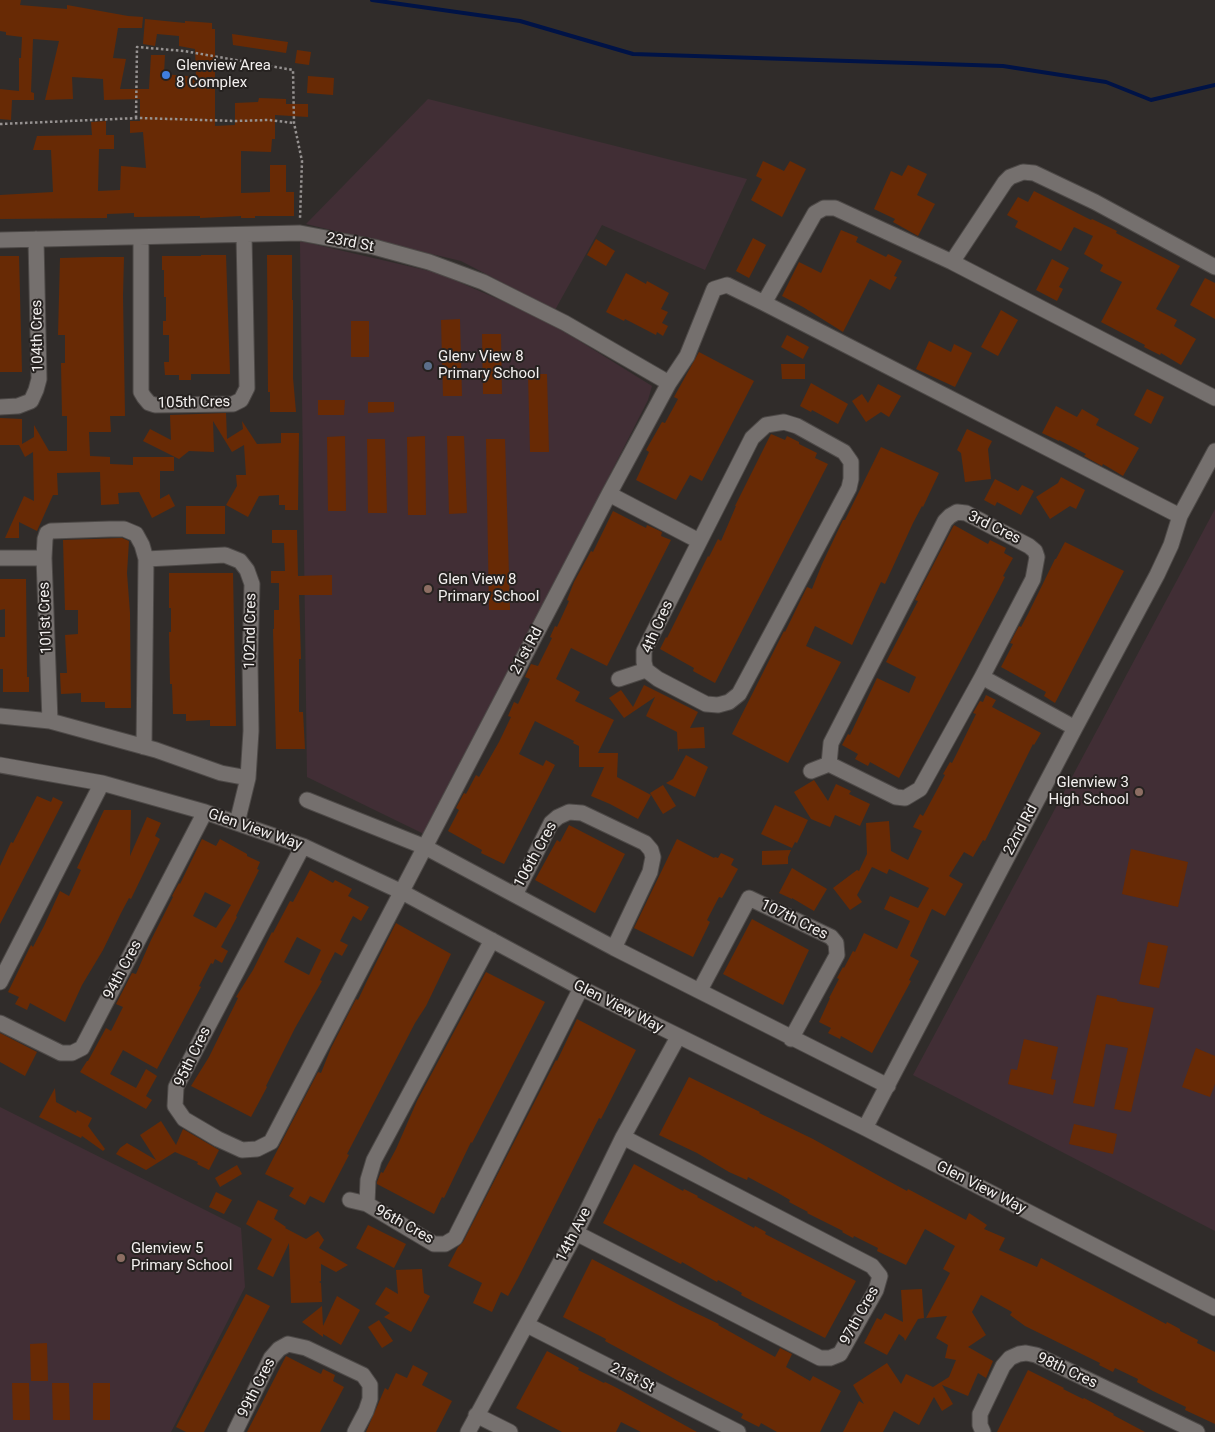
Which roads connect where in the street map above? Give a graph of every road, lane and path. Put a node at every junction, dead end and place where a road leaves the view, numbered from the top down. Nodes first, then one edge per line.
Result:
1 (136, 118) junction
2 (294, 123) junction
3 (0, 124) edge
4 (300, 233) junction
5 (244, 235) junction
6 (141, 238) junction
7 (36, 239) junction
8 (0, 240) edge
9 (952, 262) junction
10 (1215, 267) edge
11 (764, 303) junction
12 (669, 383) junction
13 (1215, 398) edge
14 (0, 407) edge
15 (1215, 451) edge
16 (609, 494) junction
17 (1180, 516) junction
18 (699, 541) junction
19 (0, 558) edge
20 (44, 558) junction
21 (146, 559) junction
22 (646, 670) junction
23 (982, 677) junction
24 (619, 679) dead end
25 (0, 716) edge
26 (50, 721) junction
27 (1075, 728) junction
28 (144, 746) junction
29 (829, 764) junction
30 (0, 765) edge
31 (811, 771) dead end
32 (248, 778) junction
33 (102, 783) junction
34 (307, 800) dead end
35 (205, 812) junction
36 (237, 823) junction
37 (302, 846) junction
38 (425, 847) junction
39 (402, 892) junction
40 (515, 894) junction
41 (492, 940) junction
42 (614, 948) junction
43 (0, 982) edge
44 (581, 988) junction
45 (700, 990) junction
46 (0, 1023) edge
47 (678, 1037) junction
48 (791, 1038) junction
49 (888, 1086) junction
50 (865, 1128) junction
51 (624, 1137) junction
52 (350, 1200) dead end
53 (367, 1204) junction
54 (576, 1233) junction
55 (1215, 1308) edge
56 (526, 1325) junction
57 (476, 1415) junction
58 (235, 1432) edge
59 (355, 1432) edge
60 (468, 1432) edge
61 (510, 1432) edge
62 (738, 1432) edge
63 (983, 1432) edge
64 (1198, 1432) edge

1 - 2 path
1 - 2 path
1 - 3 path
2 - 4 path
4 - 5 street, 23rd St
4 - 12 street, 23rd St
5 - 6 street, 23rd St
5 - 6 street, 105th Cres
6 - 7 street, 23rd St
7 - 8 street, 23rd St
7 - 14 street, 104th Cres
9 - 10 street
9 - 11 street
9 - 13 street
11 - 12 street, 21st Rd
11 - 17 street
12 - 16 street, 21st Rd
15 - 17 street, 22nd Rd
16 - 18 street
16 - 38 street, 21st Rd
17 - 27 street, 22nd Rd
18 - 22 street, 4th Cres
18 - 22 street, 4th Cres
19 - 20 street
20 - 21 street, 101st Cres
20 - 26 street, 101st Cres
21 - 28 street
21 - 32 street, 102nd Cres
22 - 24 street
23 - 27 street
23 - 29 street, 3rd Cres
23 - 29 street, 3rd Cres
25 - 26 street
26 - 28 street
27 - 49 street, 22nd Rd
28 - 32 street
29 - 31 street
30 - 33 street, Glen View Way
32 - 36 street, 102nd Cres
33 - 35 street, Glen View Way
33 - 43 street
34 - 38 street
35 - 36 street, Glen View Way
35 - 46 street, 94th Cres
36 - 37 street, Glen View Way
37 - 39 street, Glen View Way
37 - 39 street, 95th Cres
38 - 39 street, 21st Rd
38 - 40 street
39 - 41 street, Glen View Way
40 - 42 street
40 - 42 street, 106th Cres
41 - 44 street, Glen View Way
41 - 53 street, 96th Cres
42 - 45 street
44 - 47 street, Glen View Way
44 - 53 street, 96th Cres
45 - 48 street
45 - 48 street, 107th Cres
47 - 50 street, Glen View Way
47 - 51 street, 14th Ave
48 - 49 street
49 - 50 street, 22nd Rd
50 - 55 street, Glen View Way
51 - 54 street, 14th Ave
51 - 54 street, 97th Cres
52 - 53 street
54 - 56 street, 14th Ave
56 - 57 street, 14th Ave
56 - 62 street, 21st St
57 - 60 street, 14th Ave
57 - 61 street
58 - 59 street, 99th Cres
63 - 64 street, 98th Cres

